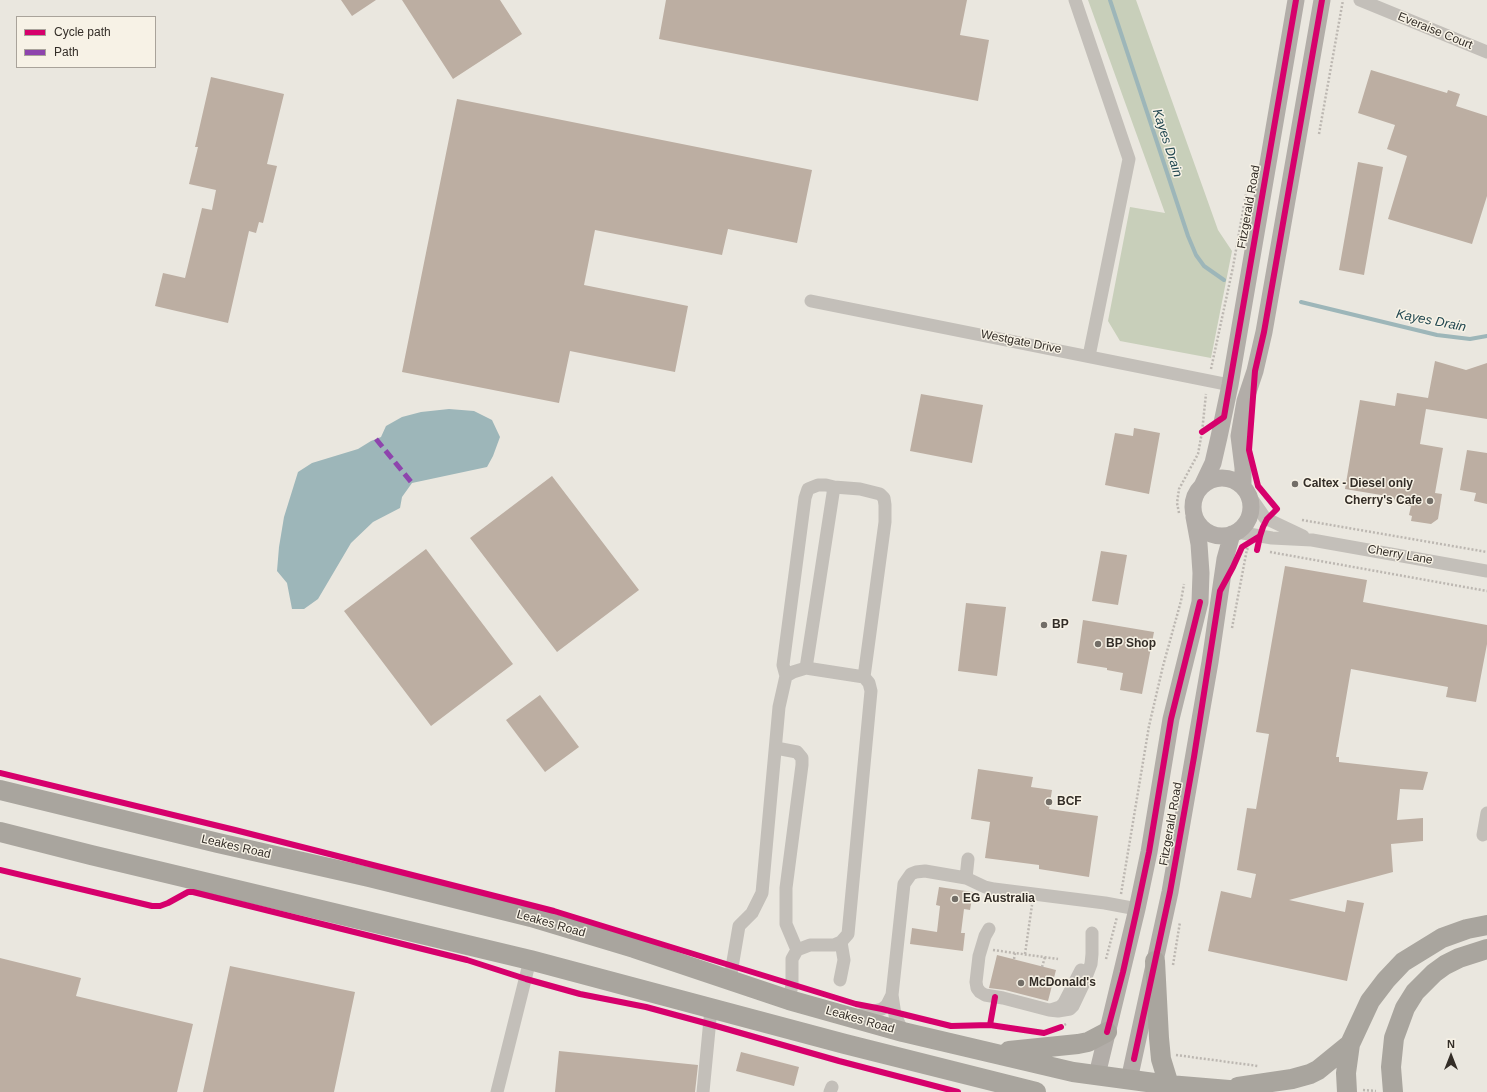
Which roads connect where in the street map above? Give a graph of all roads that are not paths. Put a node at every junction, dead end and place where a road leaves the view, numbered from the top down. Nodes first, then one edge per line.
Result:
1 (1075, 0) edge
2 (1296, 0) edge
3 (1322, 0) edge
4 (1360, 0) edge
5 (1487, 52) edge
6 (811, 301) dead end
7 (1089, 356) junction
8 (1230, 385) junction
9 (1203, 484) junction
10 (834, 487) junction
11 (1246, 489) junction
12 (1194, 517) junction
13 (1234, 533) junction
14 (1312, 540) junction
15 (1487, 571) edge
16 (806, 668) junction
17 (786, 676) junction
18 (864, 677) junction
19 (776, 748) junction
20 (0, 790) edge
21 (1487, 813) edge
22 (0, 832) edge
23 (1483, 835) dead end
24 (968, 859) dead end
25 (966, 878) junction
26 (1137, 909) junction
27 (1487, 925) edge
28 (989, 929) dead end
29 (1093, 939) dead end
30 (841, 942) junction
31 (1487, 949) edge
32 (797, 950) junction
33 (530, 960) junction
34 (1155, 961) junction
35 (730, 979) junction
36 (840, 980) dead end
37 (892, 994) junction
38 (789, 1000) junction
39 (710, 1009) junction
40 (852, 1017) junction
41 (903, 1032) junction
42 (1107, 1032) junction
43 (1350, 1044) junction
44 (989, 1052) junction
45 (1095, 1084) edge
46 (1169, 1085) junction
47 (1127, 1086) edge
48 (1226, 1089) junction
49 (497, 1092) edge
50 (703, 1092) edge
51 (1036, 1092) edge
52 (1253, 1092) edge
53 (1347, 1092) edge
54 (1393, 1092) edge

1 - 7 street
2 - 8 main road, Fitzgerald Road
3 - 11 main road
4 - 5 street, Everaise Court
6 - 7 street, Westgate Drive
7 - 8 street, Westgate Drive
8 - 9 main road, Fitzgerald Road
9 - 11 main road
9 - 12 main road
10 - 16 street
10 - 17 street
10 - 18 street
11 - 13 main road
11 - 14 street, Cherry Lane
12 - 13 main road
12 - 26 main road, Fitzgerald Road
13 - 14 street, Cherry Lane
13 - 34 main road, Fitzgerald Road
14 - 15 street, Cherry Lane
16 - 17 street
16 - 18 street
17 - 19 street
18 - 30 street
19 - 32 street
19 - 35 street
20 - 35 highway, Leakes Road
21 - 23 street
22 - 33 highway
24 - 25 street
25 - 26 street
25 - 37 street
26 - 42 main road, Fitzgerald Road
27 - 43 highway
28 - 29 street
30 - 32 street
30 - 36 street
31 - 54 highway
32 - 38 street
33 - 39 highway
33 - 49 street
34 - 46 highway
34 - 47 main road, Fitzgerald Road
35 - 38 highway, Leakes Road
37 - 40 street
37 - 41 street
38 - 40 highway, Leakes Road
39 - 50 street
39 - 51 highway
40 - 41 highway, Leakes Road
41 - 44 highway, Leakes Road
42 - 44 highway
42 - 45 main road, Fitzgerald Road
43 - 48 highway
43 - 53 highway
44 - 45 highway, Leakes Road
45 - 47 highway, Leakes Road
46 - 47 highway, Leakes Road
46 - 48 highway, Leakes Road
48 - 52 highway

